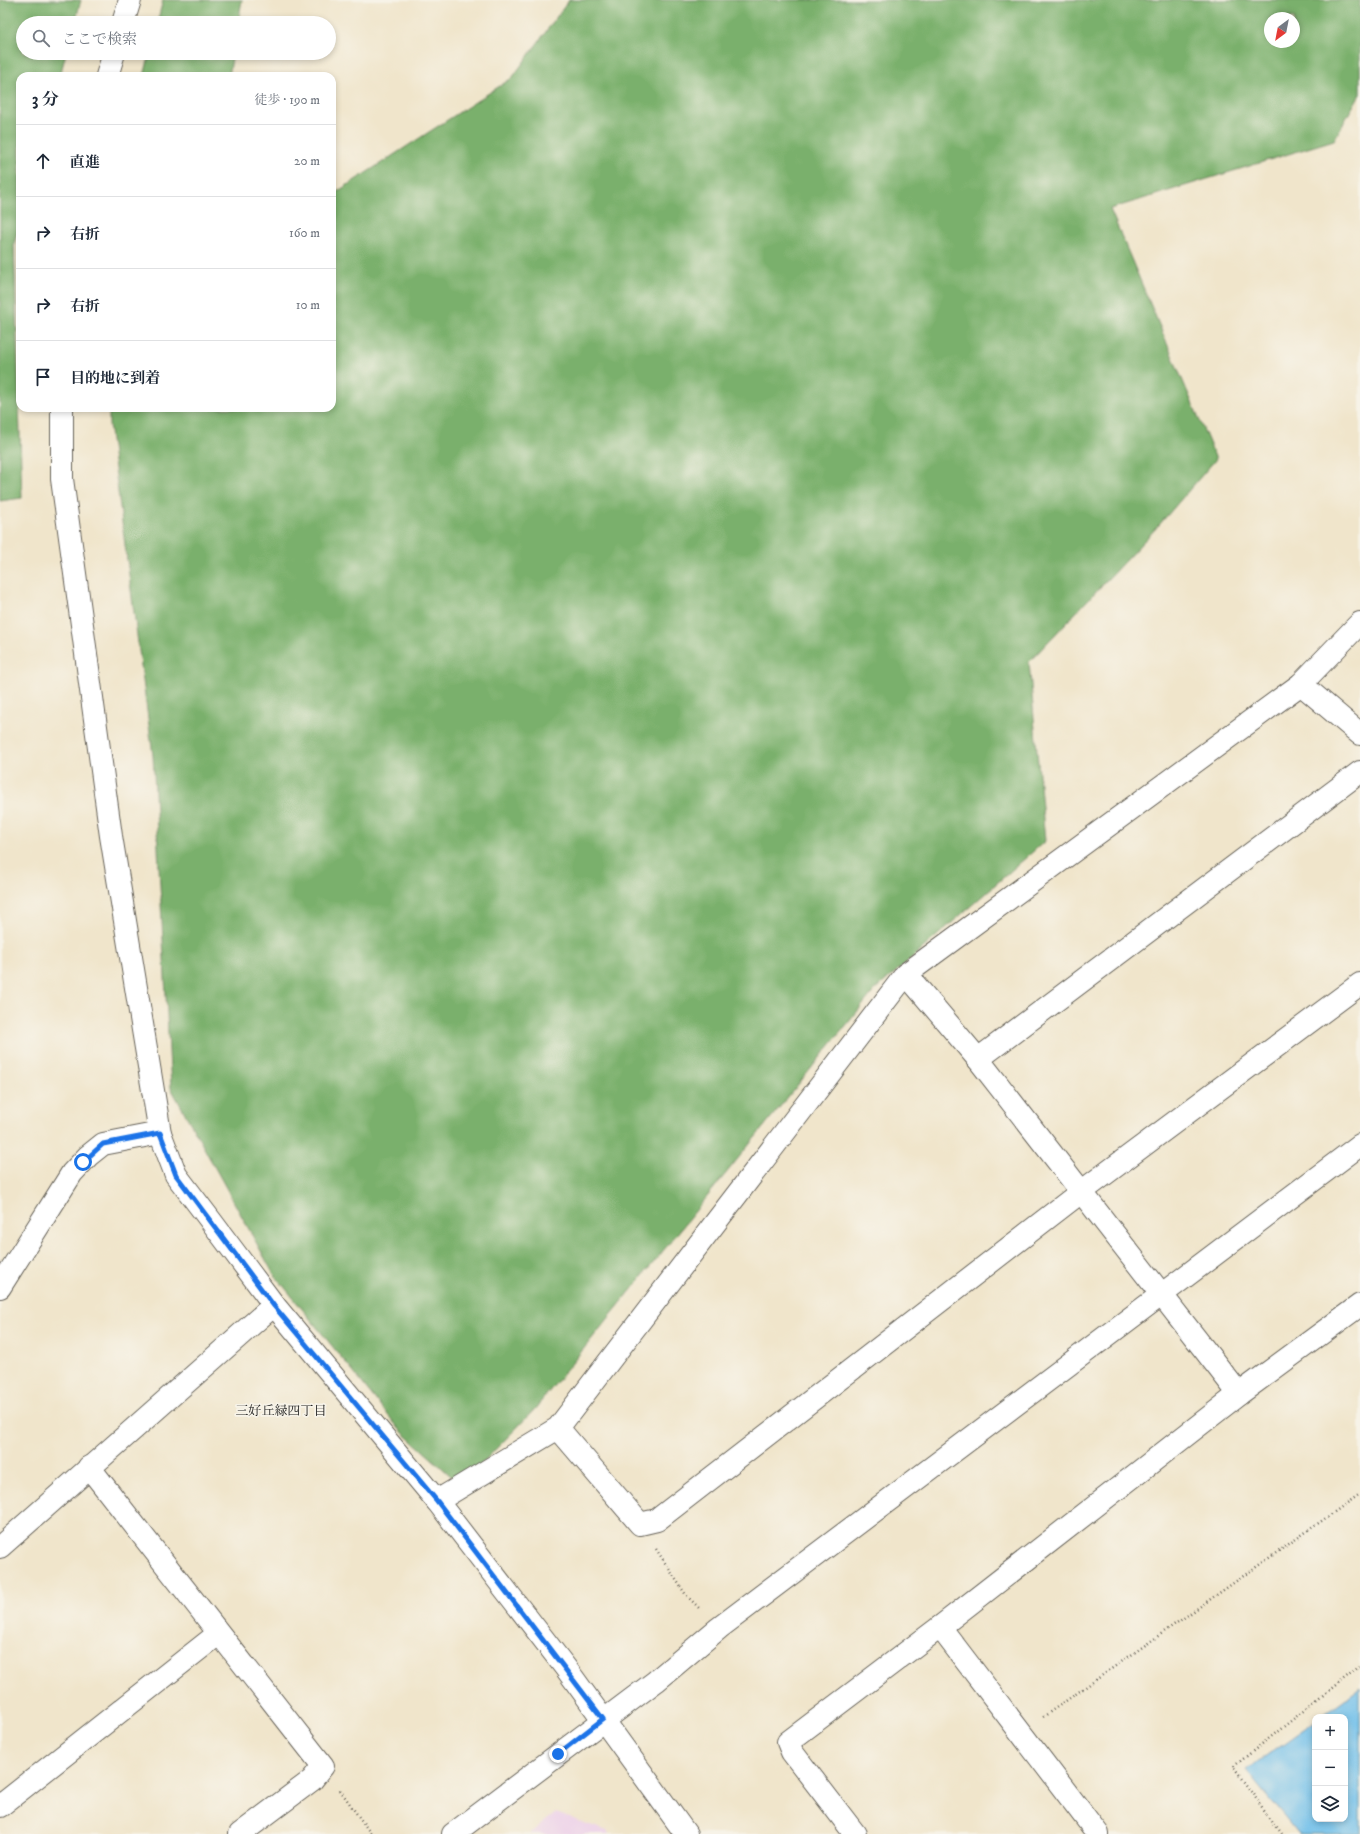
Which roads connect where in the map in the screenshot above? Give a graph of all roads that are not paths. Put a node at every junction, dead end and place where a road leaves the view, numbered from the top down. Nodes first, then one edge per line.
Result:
1 (130, 0) edge
2 (125, 16) edge
3 (112, 60) edge
4 (108, 72) edge
5 (62, 412) edge
6 (1360, 623) edge
7 (1301, 684) junction
8 (1360, 734) edge
9 (1360, 772) edge
10 (906, 974) junction
11 (1360, 984) edge
12 (978, 1059) junction
13 (160, 1133) junction
14 (1360, 1145) edge
15 (1081, 1192) junction
16 (0, 1287) edge
17 (1162, 1296) junction
18 (1360, 1305) edge
19 (274, 1306) junction
20 (1239, 1394) junction
21 (558, 1428) junction
22 (90, 1467) junction
23 (437, 1501) junction
24 (0, 1547) edge
25 (940, 1627) junction
26 (218, 1634) junction
27 (603, 1719) junction
28 (0, 1806) edge
29 (240, 1834) edge
30 (454, 1834) edge
31 (686, 1834) edge
32 (854, 1834) edge
33 (1098, 1834) edge

1 - 2 street
3 - 4 street
5 - 13 street
6 - 7 street
7 - 8 street
7 - 10 street
9 - 12 street
10 - 12 street
10 - 21 street
11 - 15 street
12 - 15 street
13 - 16 street
13 - 19 street
14 - 17 street
15 - 17 street
15 - 21 street
17 - 20 street
17 - 27 street
18 - 20 street
19 - 22 street
19 - 23 street
20 - 25 street
21 - 23 street
22 - 24 street
22 - 26 street
23 - 27 street
25 - 32 street
25 - 33 street
26 - 28 street
26 - 29 street
27 - 30 street
27 - 31 street

